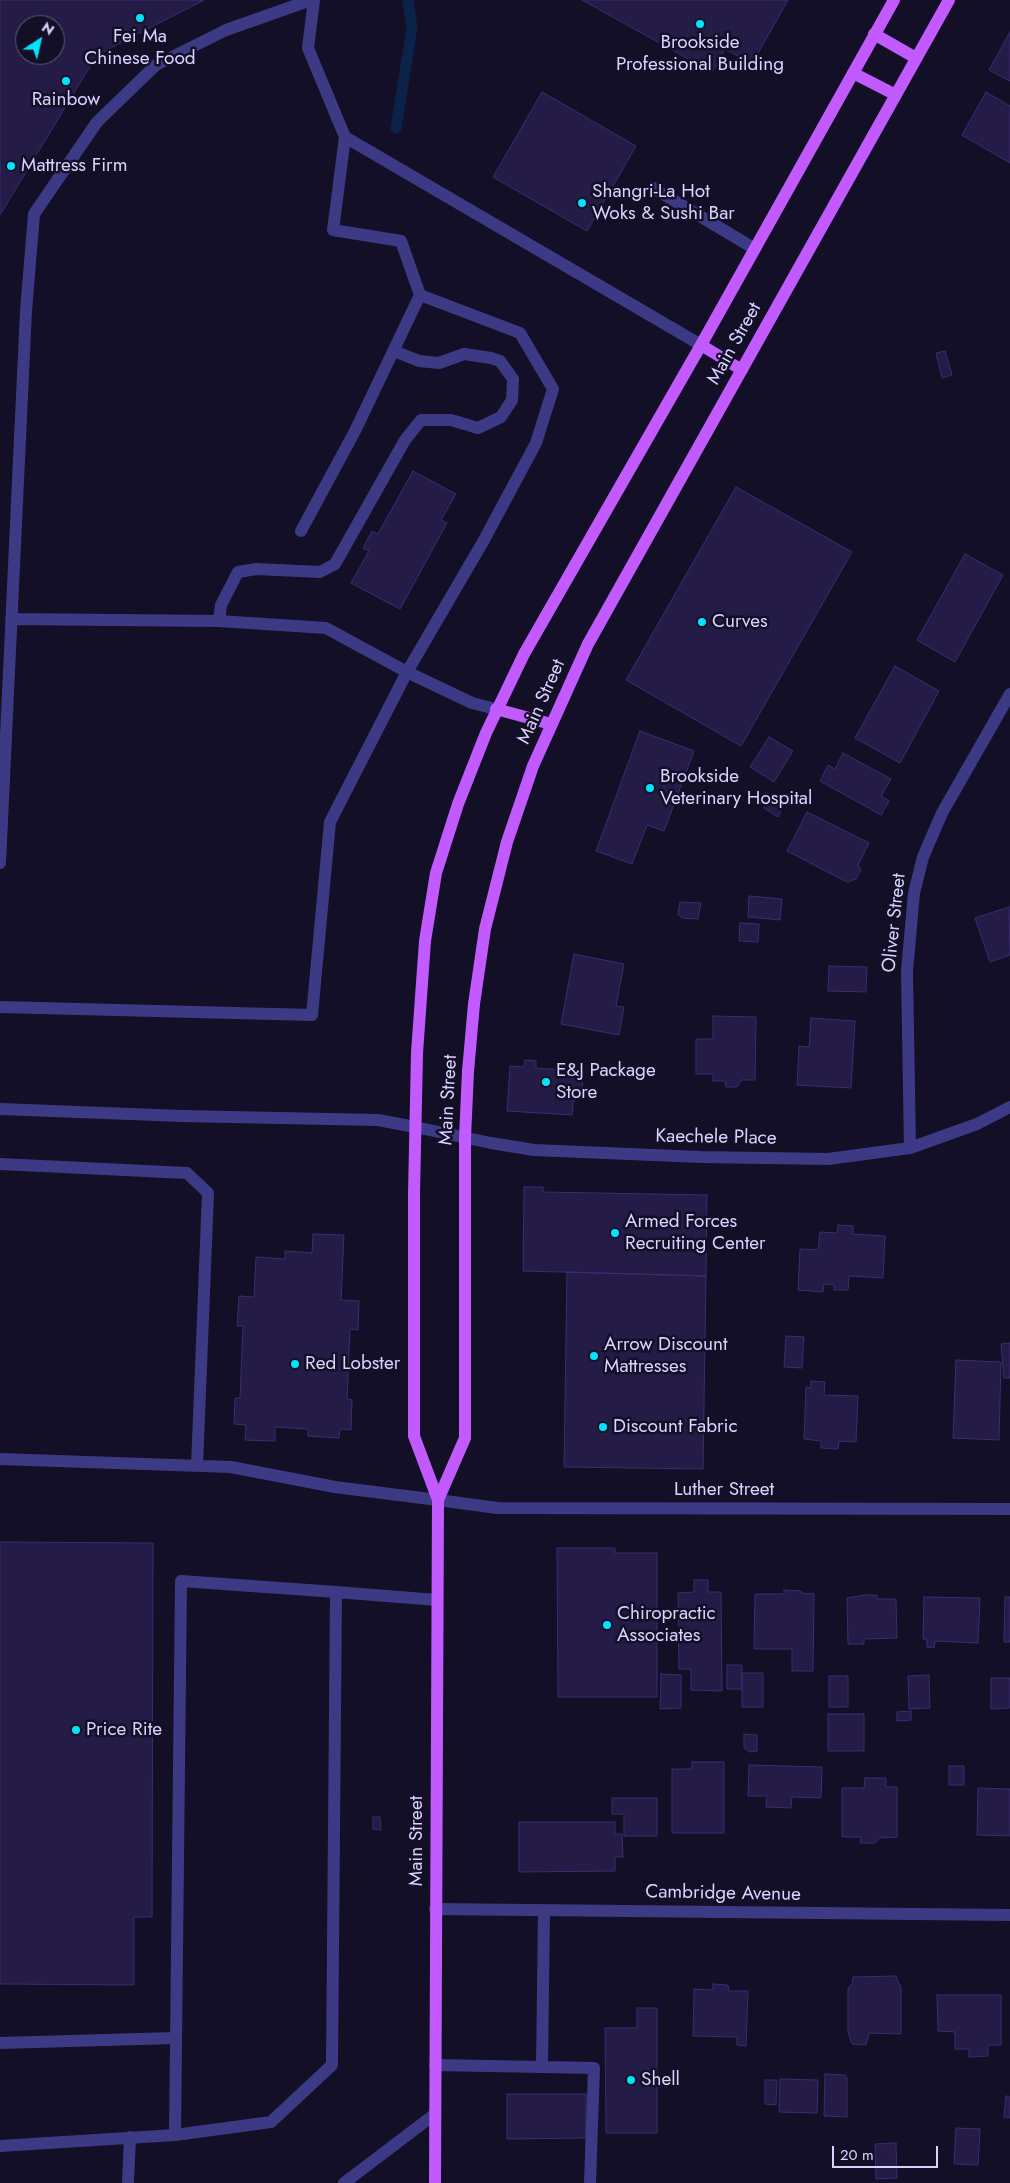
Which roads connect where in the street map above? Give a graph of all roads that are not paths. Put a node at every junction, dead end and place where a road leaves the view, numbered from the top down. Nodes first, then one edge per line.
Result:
1 (312, 0) edge
2 (894, 0) edge
3 (950, 0) edge
4 (874, 34) junction
5 (916, 58) junction
6 (853, 73) junction
7 (896, 95) junction
8 (345, 137) junction
9 (653, 188) dead end
10 (755, 249) junction
11 (420, 296) junction
12 (701, 345) junction
13 (394, 351) junction
14 (742, 370) junction
15 (301, 531) dead end
16 (11, 619) junction
17 (219, 621) junction
18 (407, 672) junction
19 (1010, 694) edge
20 (496, 709) junction
21 (551, 724) junction
22 (0, 863) edge
23 (0, 1007) edge
24 (1010, 1107) edge
25 (0, 1109) edge
26 (415, 1127) junction
27 (465, 1138) junction
28 (910, 1148) junction
29 (0, 1164) edge
30 (0, 1459) edge
31 (197, 1466) junction
32 (438, 1500) junction
33 (1010, 1509) edge
34 (336, 1592) junction
35 (437, 1600) junction
36 (435, 1909) junction
37 (544, 1910) junction
38 (1010, 1915) edge
39 (175, 2038) junction
40 (0, 2043) edge
41 (435, 2065) junction
42 (542, 2067) junction
43 (435, 2114) junction
44 (175, 2135) junction
45 (130, 2138) junction
46 (0, 2146) edge
47 (128, 2183) edge
48 (344, 2183) edge
49 (435, 2183) edge
50 (590, 2183) edge

1 - 8 street
1 - 16 street
2 - 4 main road, Main Street
3 - 5 main road, Main Street
4 - 5 main road
4 - 6 main road, Main Street
5 - 7 main road, Main Street
6 - 7 main road
6 - 10 main road, Main Street
7 - 14 main road, Main Street
8 - 11 street
8 - 12 street
9 - 10 street
10 - 12 main road, Main Street
11 - 13 street
11 - 18 street
12 - 14 main road
12 - 20 main road, Main Street
13 - 15 street
13 - 17 street
14 - 21 main road, Main Street
16 - 17 street
16 - 22 street
17 - 18 street
18 - 20 street
18 - 23 street
19 - 28 street, Oliver Street
20 - 21 main road
20 - 26 main road, Main Street
21 - 27 main road, Main Street
24 - 28 street, Kaechele Place
25 - 26 street, Kaechele Place
26 - 27 street, Kaechele Place
26 - 32 main road, Main Street
27 - 28 street, Kaechele Place
27 - 32 main road, Main Street
29 - 31 street
30 - 31 street, Luther Street
31 - 32 street, Luther Street
32 - 33 street, Luther Street
32 - 35 main road, Main Street
34 - 35 street
34 - 39 street
34 - 44 street
35 - 36 main road, Main Street
36 - 37 street, Cambridge Avenue
36 - 41 main road, Main Street
37 - 38 street, Cambridge Avenue
37 - 42 street
39 - 40 street
39 - 44 street
41 - 42 street
41 - 43 main road, Main Street
42 - 50 street
43 - 48 street
43 - 49 main road, Main Street
44 - 45 street
45 - 46 street
45 - 47 street

